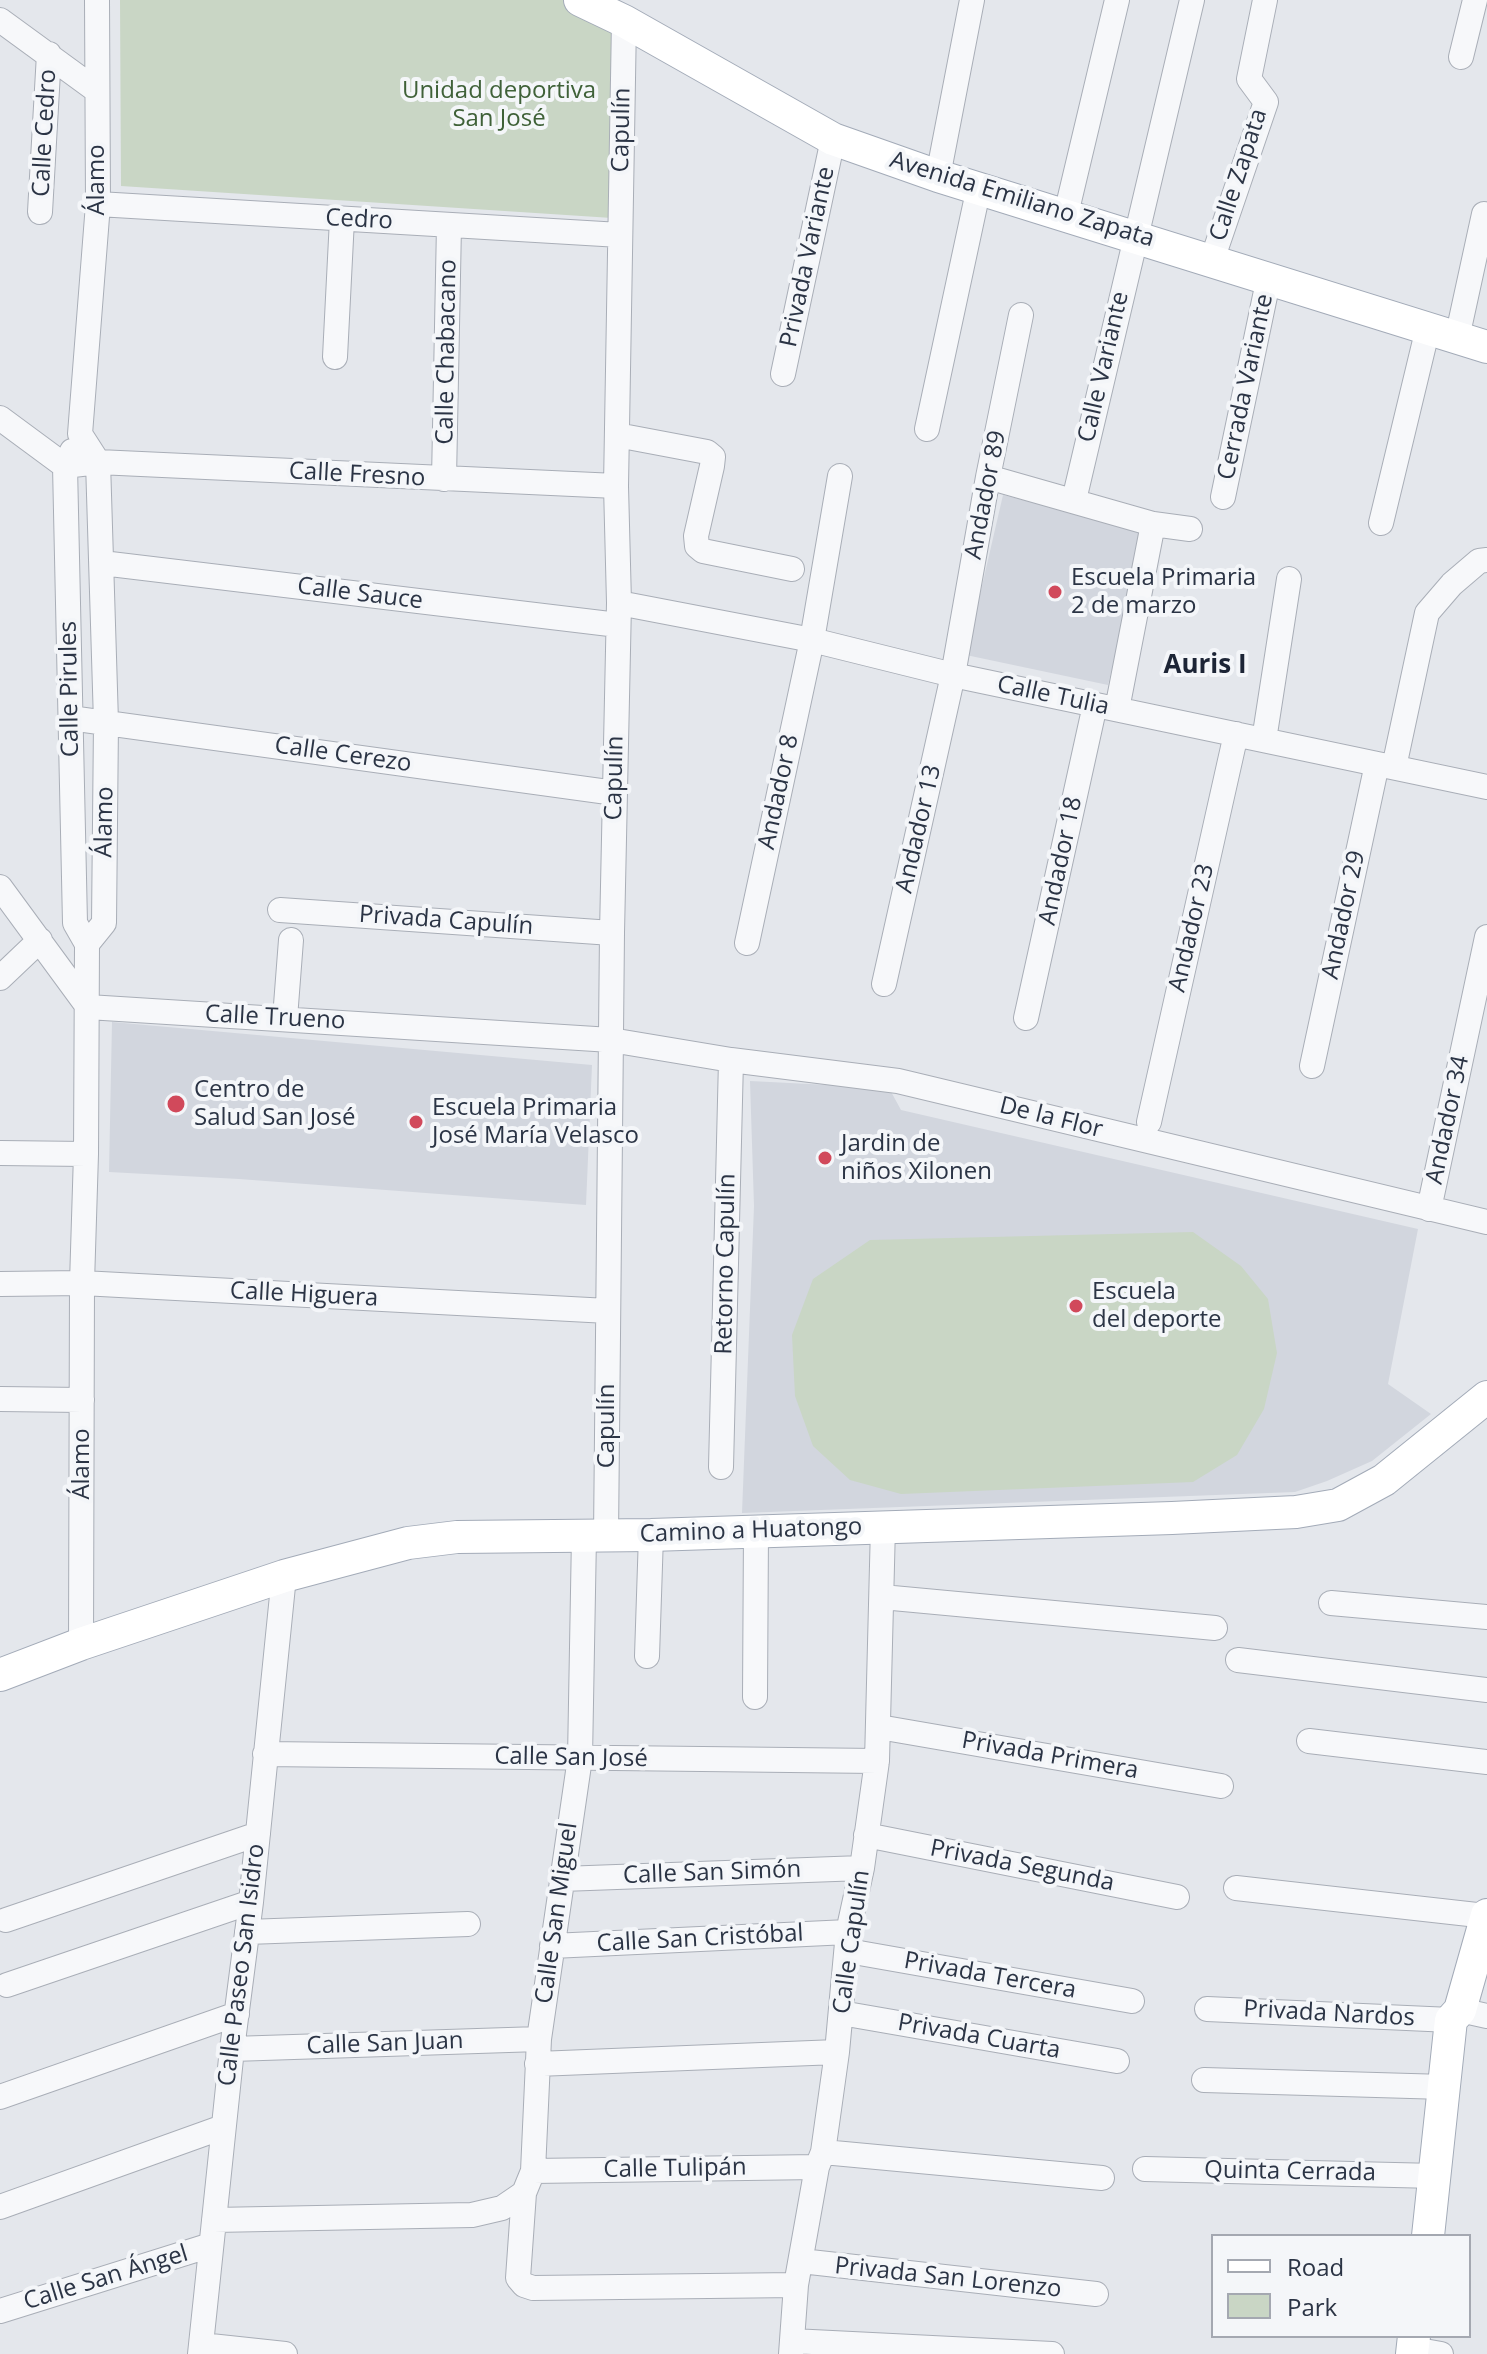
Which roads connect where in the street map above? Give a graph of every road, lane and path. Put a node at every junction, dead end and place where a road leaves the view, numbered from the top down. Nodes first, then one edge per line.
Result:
1 (97, 0) edge
2 (580, 0) edge
3 (972, 0) edge
4 (1117, 0) edge
5 (1192, 0) edge
6 (1265, 0) edge
7 (1475, 0) edge
8 (0, 20) edge
9 (624, 21) junction
10 (49, 54) junction
11 (1461, 57) dead end
12 (96, 90) junction
13 (833, 139) junction
14 (938, 176) junction
15 (979, 187) junction
16 (98, 204) junction
17 (40, 212) dead end
18 (1066, 214) junction
19 (1487, 215) edge
20 (342, 219) junction
21 (449, 225) junction
22 (620, 235) junction
23 (1134, 235) junction
24 (1212, 260) junction
25 (1269, 277) junction
26 (1021, 315) dead end
27 (1457, 338) edge
28 (335, 357) dead end
29 (783, 374) dead end
30 (0, 418) edge
31 (927, 429) dead end
32 (80, 434) junction
33 (617, 435) junction
34 (98, 462) junction
35 (65, 466) junction
36 (840, 476) dead end
37 (988, 477) junction
38 (444, 479) junction
39 (616, 486) junction
40 (1223, 497) dead end
41 (1074, 500) junction
42 (1381, 523) dead end
43 (1153, 524) junction
44 (1190, 529) dead end
45 (1487, 560) edge
46 (102, 563) junction
47 (792, 569) dead end
48 (1289, 579) dead end
49 (618, 614) junction
50 (812, 640) junction
51 (953, 675) junction
52 (1106, 707) junction
53 (70, 718) junction
54 (106, 722) junction
55 (1236, 734) junction
56 (1264, 740) junction
57 (1386, 766) junction
58 (1487, 787) edge
59 (615, 793) junction
60 (0, 887) edge
61 (280, 910) dead end
62 (612, 933) junction
63 (1487, 937) edge
64 (40, 940) junction
65 (291, 940) dead end
66 (747, 943) dead end
67 (87, 944) junction
68 (0, 978) edge
69 (884, 984) dead end
70 (88, 1007) junction
71 (285, 1018) junction
72 (1026, 1018) dead end
73 (611, 1040) junction
74 (731, 1060) junction
75 (1312, 1066) dead end
76 (1149, 1122) dead end
77 (0, 1153) edge
78 (86, 1154) junction
79 (1429, 1209) junction
80 (1487, 1222) edge
81 (82, 1283) junction
82 (0, 1284) edge
83 (608, 1311) junction
84 (1487, 1397) edge
85 (0, 1399) edge
86 (82, 1400) junction
87 (721, 1467) dead end
88 (883, 1526) junction
89 (756, 1530) junction
90 (651, 1535) junction
91 (595, 1536) junction
92 (284, 1576) junction
93 (882, 1597) junction
94 (1331, 1603) dead end
95 (1487, 1617) edge
96 (1215, 1628) dead end
97 (81, 1644) junction
98 (647, 1656) dead end
99 (1238, 1660) dead end
100 (0, 1675) edge
101 (1487, 1690) edge
102 (755, 1697) dead end
103 (879, 1727) junction
104 (1309, 1741) dead end
105 (265, 1754) junction
106 (580, 1758) junction
107 (877, 1761) junction
108 (1487, 1762) edge
109 (1221, 1786) dead end
110 (258, 1834) junction
111 (866, 1835) junction
112 (862, 1868) junction
113 (562, 1879) junction
114 (1236, 1888) dead end
115 (1177, 1897) dead end
116 (251, 1902) junction
117 (1487, 1916) edge
118 (6, 1920) dead end
119 (468, 1924) dead end
120 (247, 1932) junction
121 (848, 1942) junction
122 (552, 1946) junction
123 (7, 1985) dead end
124 (1132, 2001) dead end
125 (1207, 2009) dead end
126 (841, 2013) junction
127 (237, 2014) junction
128 (1466, 2015) edge
129 (539, 2039) junction
130 (232, 2049) junction
131 (837, 2052) junction
132 (1117, 2061) dead end
133 (537, 2064) junction
134 (1204, 2080) dead end
135 (1445, 2087) junction
136 (0, 2097) edge
137 (223, 2127) junction
138 (820, 2160) junction
139 (1145, 2169) dead end
140 (1436, 2176) junction
141 (1102, 2178) dead end
142 (528, 2182) junction
143 (0, 2207) edge
144 (214, 2220) junction
145 (1428, 2234) edge
146 (211, 2245) junction
147 (798, 2273) junction
148 (524, 2285) joint
149 (1096, 2294) dead end
150 (0, 2311) edge
151 (791, 2347) edge
152 (200, 2349) edge
153 (285, 2354) edge
154 (1052, 2354) edge

1 - 12 street, Álamo
2 - 9 main road, Avenida Emiliano Zapata
3 - 14 street
4 - 18 street
5 - 23 street, Calle Variante
6 - 24 street, Calle Zapata
7 - 11 street
8 - 10 street, Calle Cedro
9 - 13 main road, Avenida Emiliano Zapata
9 - 22 street, Capulín
10 - 12 street, Calle Cedro
10 - 17 street, Calle Cedro
12 - 16 street, Álamo
13 - 14 main road, Avenida Emiliano Zapata
13 - 29 street, Privada Variante
14 - 15 main road, Avenida Emiliano Zapata
15 - 18 main road, Avenida Emiliano Zapata
15 - 31 street
16 - 20 street, Cedro
16 - 32 street, Álamo
18 - 23 main road, Avenida Emiliano Zapata
19 - 27 street
20 - 21 street, Cedro
20 - 28 street
21 - 22 street, Cedro
21 - 38 street, Calle Chabacano
22 - 33 street, Capulín
23 - 24 main road, Avenida Emiliano Zapata
23 - 41 street, Calle Variante
24 - 25 main road, Avenida Emiliano Zapata
25 - 27 main road, Avenida Emiliano Zapata
25 - 40 street, Cerrada Variante
26 - 37 street, Andador 89
27 - 42 street
30 - 35 street
32 - 34 street
32 - 35 street, Calle Pirules
33 - 39 street, Capulín
33 - 47 street
34 - 35 street, Calle Fresno
34 - 38 street, Calle Fresno
34 - 46 street, Álamo
35 - 53 street, Calle Pirules
36 - 50 street, Andador 8
37 - 41 street
37 - 51 street, Andador 89
38 - 39 street, Calle Fresno
39 - 49 street, Capulín
41 - 43 street
43 - 44 street
43 - 52 street, Andador 18
45 - 57 street, Andador 29
46 - 49 street, Calle Sauce
46 - 54 street, Álamo
48 - 56 street
49 - 50 street, Calle Tulia
49 - 59 street, Capulín
50 - 51 street, Calle Tulia
50 - 66 street, Andador 8
51 - 52 street, Calle Tulia
51 - 69 street, Andador 13
52 - 55 street, Calle Tulia
52 - 72 street, Andador 18
53 - 54 street, Calle Cerezo
53 - 67 street, Calle Pirules
54 - 59 street, Calle Cerezo
54 - 67 street, Álamo
55 - 56 street, Calle Tulia
55 - 76 street, Andador 23
56 - 57 street, Calle Tulia
57 - 58 street, Calle Tulia
57 - 75 street, Andador 29
59 - 62 street, Capulín
60 - 64 street
61 - 62 street, Privada Capulín
62 - 73 street, Capulín
63 - 79 street, Andador 34
64 - 68 street
64 - 70 street
65 - 71 street
67 - 70 street, Álamo
70 - 71 street, Calle Trueno
70 - 78 street, Álamo
71 - 73 street, Calle Trueno
73 - 74 street, De la Flor
73 - 83 street, Capulín
74 - 79 street, De la Flor
74 - 87 street, Retorno Capulín
77 - 78 street
78 - 81 street, Álamo
79 - 80 street, De la Flor
81 - 82 street, Calle Higuera
81 - 83 street, Calle Higuera
81 - 86 street, Álamo
83 - 91 street, Capulín
84 - 88 main road, Camino a Huatongo
85 - 86 street
86 - 97 street, Álamo
88 - 89 main road, Camino a Huatongo
88 - 93 street, Calle Capulín
89 - 90 main road, Camino a Huatongo
89 - 102 street
90 - 91 main road, Camino a Huatongo
90 - 98 street
91 - 92 main road, Camino a Huatongo
91 - 106 street, Calle San Miguel
92 - 97 main road, Camino a Huatongo
92 - 105 street, Calle Paseo San Isidro
93 - 96 street
93 - 103 street, Calle Capulín
94 - 95 street
97 - 100 main road, Camino a Huatongo
99 - 101 street
103 - 107 street, Calle Capulín
103 - 109 street, Privada Primera
104 - 108 street
105 - 106 street, Calle San José
105 - 110 street, Calle Paseo San Isidro
106 - 107 street, Calle San José
106 - 113 street, Calle San Miguel
107 - 111 street, Calle Capulín
110 - 116 street, Calle Paseo San Isidro
110 - 118 street
111 - 112 street, Calle Capulín
111 - 115 street, Privada Segunda
112 - 113 street, Calle San Simón
112 - 121 street, Calle Capulín
113 - 122 street, Calle San Miguel
114 - 117 street
116 - 120 street, Calle Paseo San Isidro
116 - 123 street
117 - 128 main road
119 - 120 street
120 - 127 street, Calle Paseo San Isidro
121 - 122 street, Calle San Cristóbal
121 - 124 street, Privada Tercera
121 - 126 street, Calle Capulín
122 - 129 street, Calle San Miguel
125 - 128 street, Privada Nardos
126 - 131 street, Calle Capulín
126 - 132 street, Privada Cuarta
127 - 130 street, Calle Paseo San Isidro
127 - 136 street
128 - 135 main road
129 - 130 street, Calle San Juan
129 - 133 street, Calle San Miguel
130 - 137 street, Calle Paseo San Isidro
131 - 133 street
131 - 138 street, Calle Capulín
133 - 142 street, Calle San Miguel
134 - 135 street
135 - 140 main road
137 - 143 street
137 - 144 street, Calle Paseo San Isidro
138 - 141 street
138 - 142 street, Calle Tulipán
138 - 147 street, Calle Capulín
139 - 140 street, Quinta Cerrada
140 - 145 main road
142 - 144 street
142 - 148 street, Calle San Miguel
144 - 146 street, Calle Paseo San Isidro
146 - 150 street, Calle San Ángel
146 - 152 street, Calle Paseo San Isidro
147 - 148 street, Privada San Lorenzo
147 - 149 street, Privada San Lorenzo
147 - 151 street, Calle Capulín
151 - 154 street
152 - 153 street

